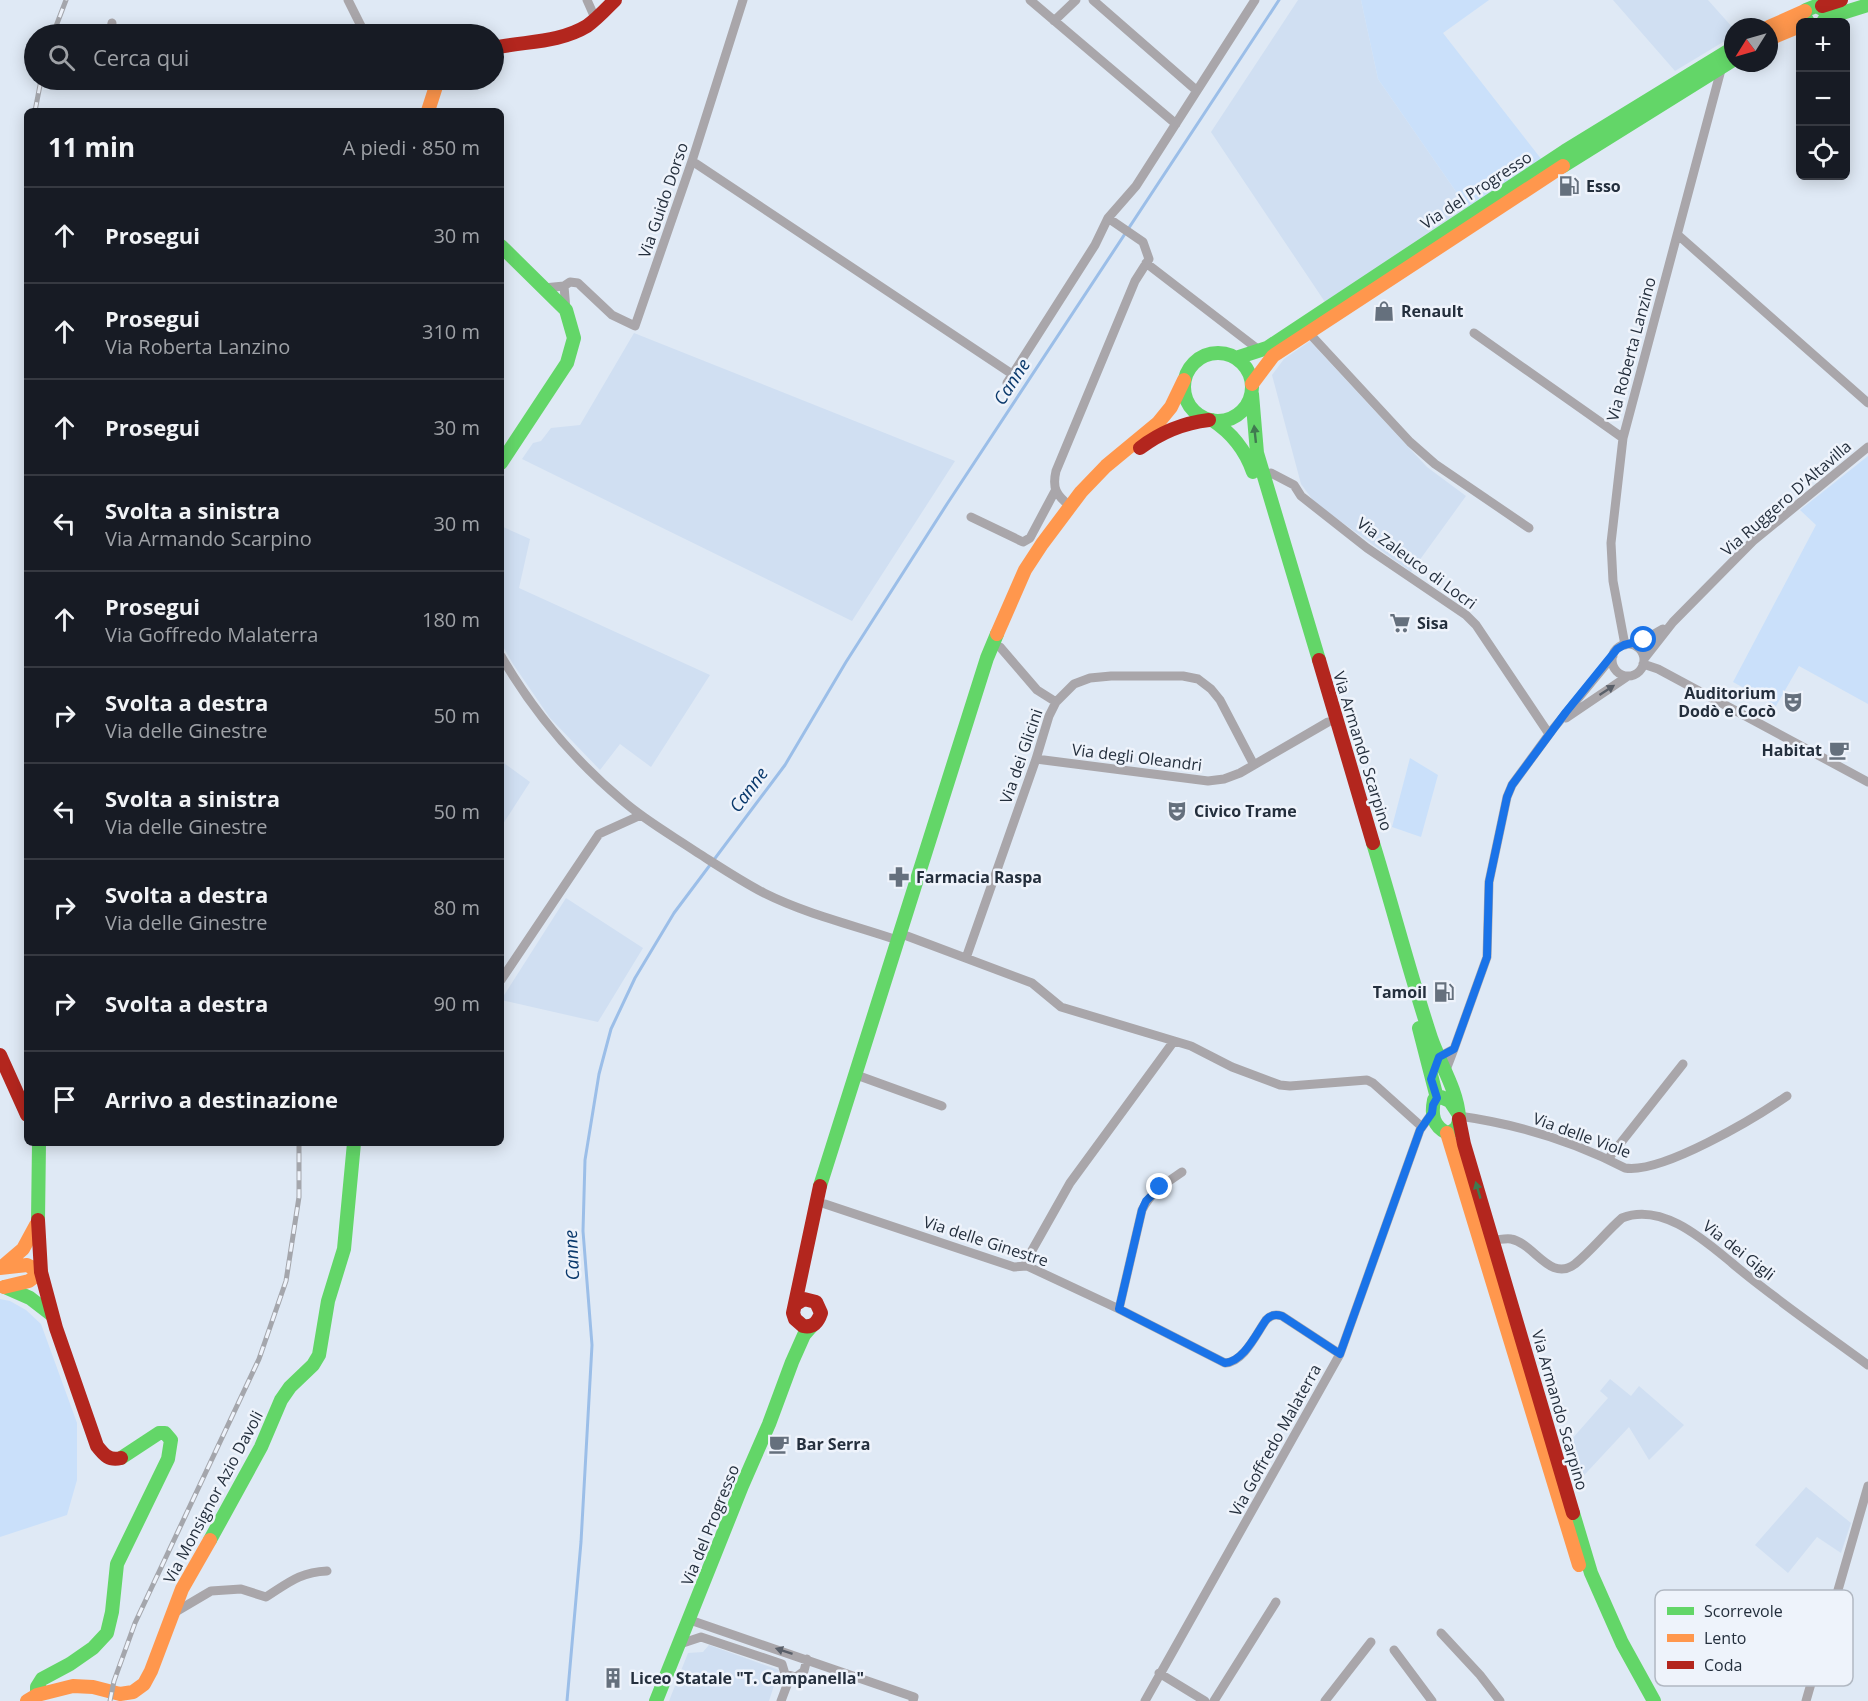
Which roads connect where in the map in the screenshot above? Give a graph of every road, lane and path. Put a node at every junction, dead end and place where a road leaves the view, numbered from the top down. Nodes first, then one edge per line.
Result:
1 (348, 0) edge
2 (587, 0) edge
3 (615, 0) edge
4 (743, 0) edge
5 (1030, 0) edge
6 (1076, 0) edge
7 (1093, 0) edge
8 (1256, 0) edge
9 (1841, 0) edge
10 (1868, 5) edge
11 (1824, 16) edge
12 (1807, 17) edge
13 (595, 18) junction
14 (1054, 21) junction
15 (360, 24) edge
16 (1778, 25) edge
17 (1796, 28) edge
18 (1778, 35) edge
19 (504, 46) edge
20 (1724, 54) edge
21 (1724, 65) edge
22 (1724, 72) edge
23 (435, 90) edge
24 (1196, 90) junction
25 (429, 108) edge
26 (1176, 124) junction
27 (692, 161) junction
28 (1108, 218) junction
29 (1678, 234) junction
30 (504, 249) edge
31 (1146, 263) junction
32 (564, 286) junction
33 (544, 288) junction
34 (566, 310) junction
35 (1309, 333) junction
36 (1474, 333) dead end
37 (1259, 350) junction
38 (1236, 357) junction
39 (1012, 374) junction
40 (1184, 380) junction
41 (1006, 383) dead end
42 (1252, 389) junction
43 (1868, 403) edge
44 (1210, 420) junction
45 (1623, 438) junction
46 (1868, 447) edge
47 (504, 458) edge
48 (1264, 476) junction
49 (1055, 491) junction
50 (1070, 506) junction
51 (971, 517) dead end
52 (1529, 528) dead end
53 (1673, 622) junction
54 (1627, 644) junction
55 (1000, 647) junction
56 (1613, 656) junction
57 (504, 661) edge
58 (1644, 662) junction
59 (1628, 676) junction
60 (1056, 702) junction
61 (1328, 722) junction
62 (1551, 731) junction
63 (1036, 759) junction
64 (1254, 765) junction
65 (1868, 782) edge
66 (640, 815) junction
67 (902, 938) junction
68 (966, 958) junction
69 (504, 976) edge
70 (1174, 1041) junction
71 (1454, 1049) junction
72 (0, 1055) edge
73 (1439, 1057) junction
74 (1683, 1064) dead end
75 (1446, 1070) junction
76 (862, 1077) junction
77 (1431, 1079) junction
78 (1787, 1096) dead end
79 (1437, 1098) junction
80 (942, 1106) dead end
81 (24, 1108) edge
82 (1432, 1113) junction
83 (1459, 1116) junction
84 (1422, 1127) junction
85 (1442, 1130) junction
86 (39, 1146) edge
87 (354, 1146) edge
88 (1416, 1146) junction
89 (1608, 1160) junction
90 (1182, 1172) dead end
91 (825, 1204) junction
92 (38, 1220) junction
93 (1493, 1240) junction
94 (1027, 1266) junction
95 (0, 1268) edge
96 (41, 1272) junction
97 (2, 1287) edge
98 (813, 1300) junction
99 (1119, 1309) junction
100 (795, 1310) junction
101 (52, 1315) junction
102 (812, 1327) junction
103 (1340, 1354) junction
104 (792, 1362) junction
105 (1868, 1365) edge
106 (1868, 1486) edge
107 (327, 1571) dead end
108 (1838, 1590) edge
109 (1276, 1602) dead end
110 (172, 1614) junction
111 (690, 1620) junction
112 (1441, 1633) dead end
113 (1371, 1642) dead end
114 (680, 1644) junction
115 (1394, 1650) dead end
116 (807, 1659) junction
117 (1159, 1673) junction
118 (790, 1677) junction
119 (1810, 1686) edge
120 (32, 1698) edge
121 (656, 1701) edge
122 (781, 1701) edge
123 (913, 1701) edge
124 (1144, 1701) edge
125 (1205, 1701) edge
126 (1214, 1701) edge
127 (1325, 1701) edge
128 (1432, 1701) edge
129 (1500, 1701) edge
130 (1643, 1701) edge
131 (1654, 1701) edge
132 (1806, 1701) edge

1 - 15 street
2 - 13 street
3 - 13 street
4 - 27 street, Via Guido Dorso
5 - 14 street
6 - 14 street
7 - 24 street
8 - 24 street
9 - 11 street
10 - 11 street
11 - 12 street
12 - 16 street
13 - 19 street
14 - 26 street
17 - 18 street
20 - 37 street, Via del Progresso
21 - 35 street, Via del Progresso
22 - 29 street, Via Roberta Lanzino
23 - 25 street
24 - 26 street
26 - 28 street
27 - 32 street, Via Guido Dorso
27 - 39 street
28 - 31 street
28 - 39 street
29 - 43 street
29 - 45 street, Via Roberta Lanzino
30 - 33 street
31 - 37 street
31 - 49 street
32 - 33 street
32 - 34 street
33 - 34 street
34 - 47 street
35 - 42 street, Via del Progresso
35 - 52 street
36 - 45 street
37 - 38 street, Via del Progresso
38 - 40 street
38 - 42 street
39 - 41 street
40 - 44 street
40 - 50 street
42 - 44 street
48 -> 42 street, Via Armando Scarpino
44 - 55 street
44 - 61 street, Via Armando Scarpino
45 - 54 street, Via Roberta Lanzino
46 - 53 street, Via Ruggero D'Altavilla
48 - 62 street, Via Zaleuco di Locri
48 - 73 street, Via Armando Scarpino
49 - 50 street
49 - 51 street
50 - 67 street
53 - 54 street, Via Ruggero D'Altavilla
53 - 58 street, Via Ruggero D'Altavilla
54 - 56 street
54 - 58 street
55 - 60 street
55 - 67 street
56 - 59 street
56 - 62 street
57 - 66 street
58 - 59 street
58 - 65 street
62 -> 59 street
60 - 63 street, Via dei Glicini
60 - 64 street, Via dei Glicini
61 - 64 street, Via degli Oleandri
61 - 77 street, Via Armando Scarpino
62 - 71 street
63 - 64 street, Via degli Oleandri
63 - 68 street, Via dei Glicini
66 - 67 street
66 - 69 street
67 - 68 street
67 - 76 street
67 - 100 street
68 - 70 street
70 - 84 street
70 - 94 street
71 - 73 street
71 - 75 street
72 - 81 street
73 - 75 street, Via Armando Scarpino
73 - 77 street
74 - 89 street
75 - 83 street, Via Armando Scarpino
76 - 80 street
76 - 91 street
77 - 79 street, Via Armando Scarpino
78 - 89 street, Via delle Viole
79 - 82 street
79 - 83 street
82 - 84 street, Via Goffredo Malaterra
82 - 85 street
83 - 85 street
83 - 89 street, Via delle Viole
93 -> 83 street, Via Armando Scarpino
84 - 88 street, Via Goffredo Malaterra
85 - 88 street, Via Goffredo Malaterra
85 - 130 street, Via Armando Scarpino
86 - 92 street
87 - 110 street, Via Monsignor Azio Davoli
88 - 103 street, Via Goffredo Malaterra
90 - 99 street
91 - 94 street, Via delle Ginestre
91 - 98 street
92 - 95 street
92 - 96 street
93 - 105 street, Via dei Gigli
93 - 131 street, Via Armando Scarpino
94 - 99 street, Via delle Ginestre
95 - 96 street
96 - 97 street
96 - 101 street
97 - 101 street
98 - 100 street
98 - 102 street
99 - 103 street, Via delle Ginestre
100 - 102 street
100 - 104 street
101 - 120 street
102 - 104 street, Via del Progresso
103 - 117 street, Via Goffredo Malaterra
104 - 111 street, Via del Progresso
106 - 108 street
107 - 110 street
109 - 126 street
110 - 120 street, Via Monsignor Azio Davoli
111 - 114 street, Via del Progresso
116 -> 111 street
112 - 129 street
113 - 127 street
114 - 118 street
114 - 121 street, Via del Progresso
115 - 128 street
116 - 118 street
116 - 123 street
117 - 124 street, Via Goffredo Malaterra
117 - 125 street
118 - 122 street
119 - 132 street

